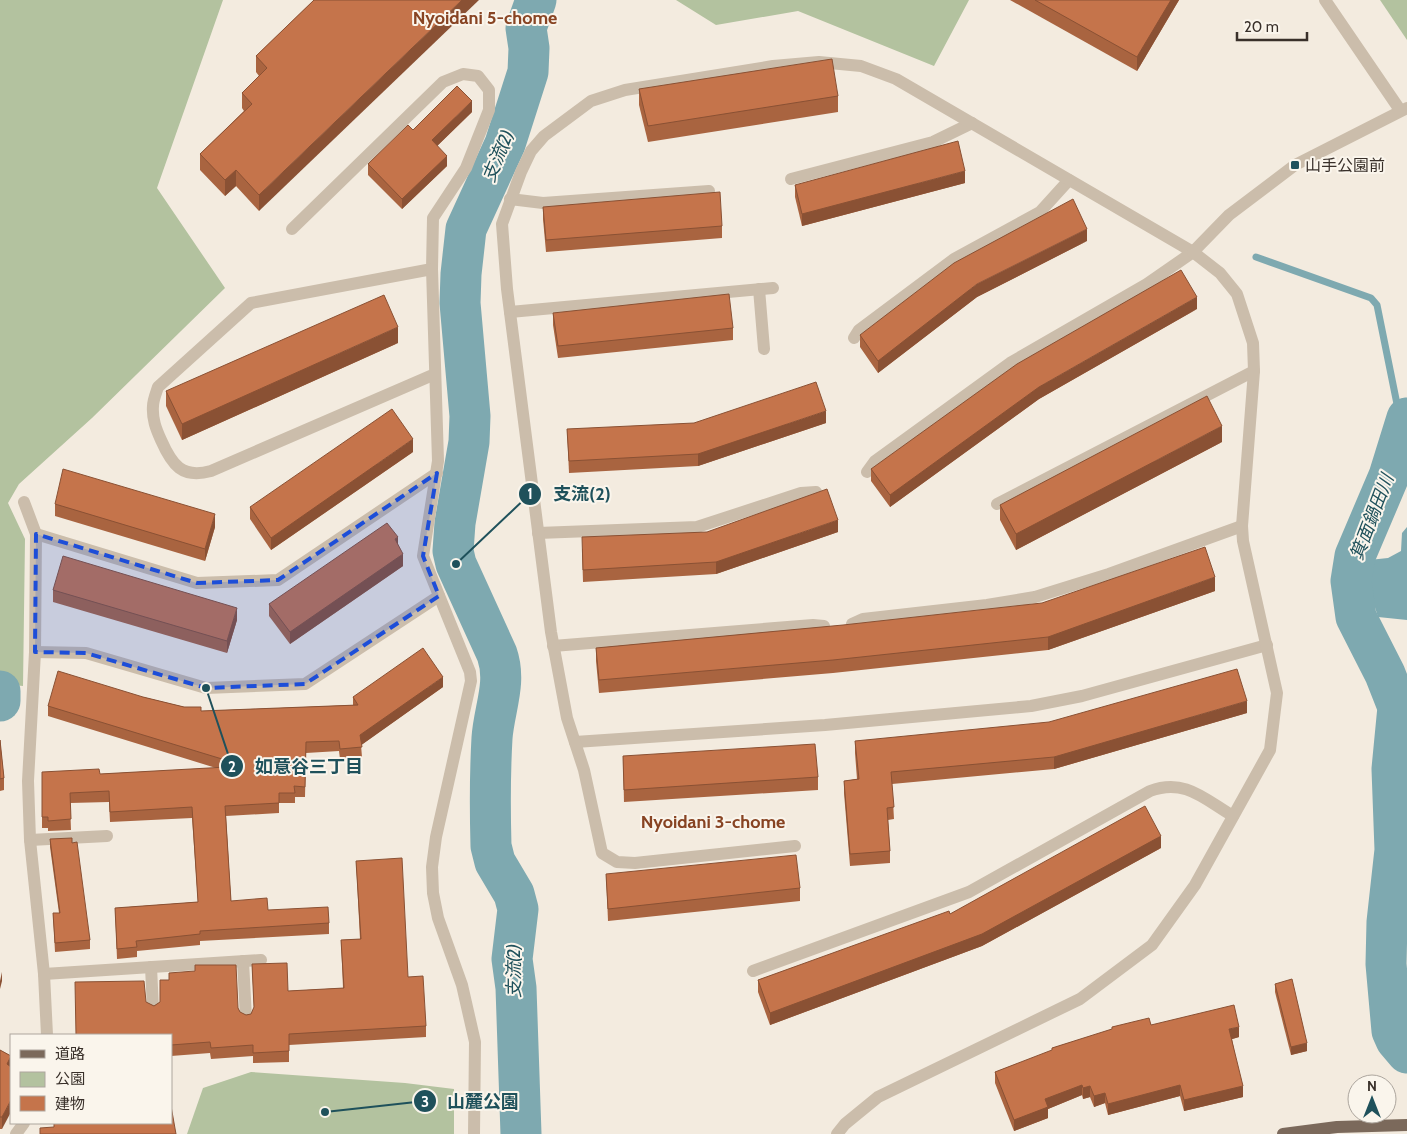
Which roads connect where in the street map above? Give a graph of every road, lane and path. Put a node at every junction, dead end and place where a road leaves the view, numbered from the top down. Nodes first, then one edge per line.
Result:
1 (1325, 0) edge
2 (1404, 109) edge
3 (972, 123) junction
4 (791, 179) dead end
5 (1069, 180) junction
6 (709, 191) edge
7 (510, 199) junction
8 (292, 229) dead end
9 (1194, 252) junction
10 (432, 269) junction
11 (773, 288) dead end
12 (758, 289) junction
13 (510, 312) junction
14 (854, 338) dead end
15 (764, 349) dead end
16 (1254, 372) junction
17 (436, 374) junction
18 (867, 472) dead end
19 (437, 473) junction
20 (816, 492) edge
21 (24, 502) dead end
22 (997, 504) dead end
23 (1242, 526) junction
24 (538, 533) junction
25 (36, 534) junction
26 (439, 596) junction
27 (852, 624) edge
28 (824, 626) edge
29 (1267, 645) junction
30 (553, 646) junction
31 (35, 652) junction
32 (575, 742) junction
33 (1233, 816) junction
34 (107, 836) dead end
35 (30, 840) junction
36 (796, 846) dead end
37 (261, 960) dead end
38 (243, 961) junction
39 (151, 967) junction
40 (753, 971) dead end
41 (44, 974) junction
42 (153, 1009) edge
43 (246, 1018) edge
44 (47, 1034) edge
45 (1407, 1125) edge
46 (474, 1134) edge
47 (837, 1134) edge
48 (1283, 1134) edge

1 - 2 street
2 - 9 street
3 - 4 street
3 - 5 street
3 - 7 street
5 - 9 street
5 - 14 street
6 - 7 street
7 - 13 street
8 - 10 street
9 - 16 street
9 - 18 street
10 - 17 street
10 - 17 street
11 - 12 street
12 - 13 street
12 - 15 street
13 - 24 street
16 - 22 street
16 - 23 street
17 - 19 street
19 - 25 street
19 - 26 street
20 - 24 street
21 - 25 street
23 - 27 street
23 - 29 street
24 - 30 street
25 - 31 street
26 - 31 street
26 - 46 street
28 - 30 street
29 - 32 street
29 - 33 street
30 - 32 street
31 - 35 street
32 - 36 street
33 - 40 street
33 - 47 street
34 - 35 street
35 - 41 street
37 - 38 street
38 - 39 street
38 - 43 street
39 - 41 street
39 - 42 street
41 - 44 street
45 - 48 main road

